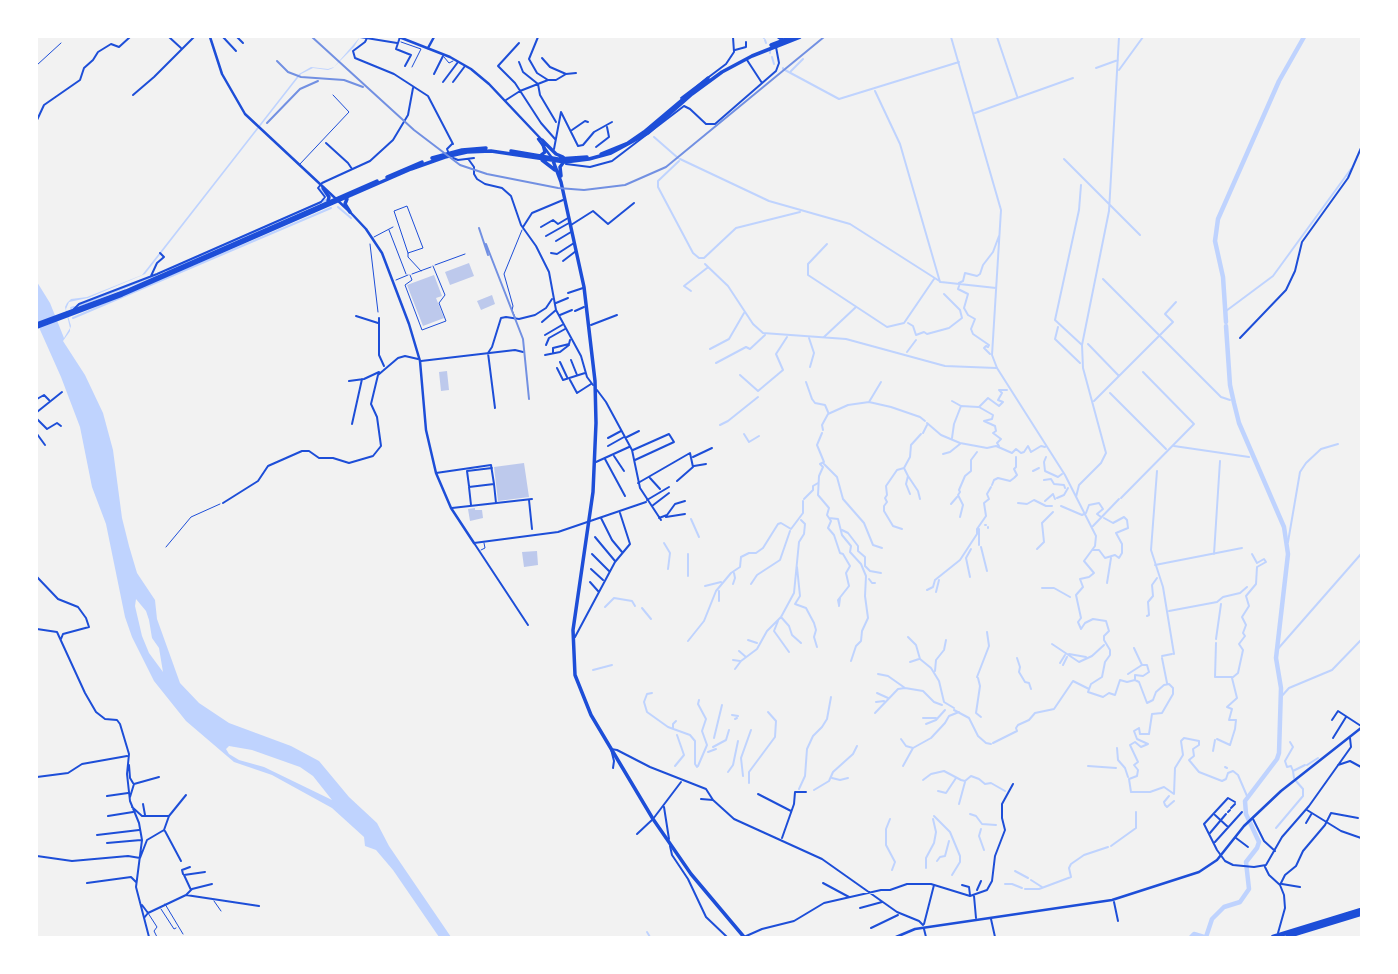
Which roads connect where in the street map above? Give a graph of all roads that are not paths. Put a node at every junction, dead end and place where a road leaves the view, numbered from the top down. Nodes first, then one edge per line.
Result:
1 (130, 37) edge
2 (169, 37) edge
3 (194, 37) edge
4 (210, 37) edge
5 (223, 37) edge
6 (237, 37) edge
7 (360, 37) edge
8 (434, 37) edge
9 (538, 37) edge
10 (733, 37) edge
11 (777, 37) edge
12 (785, 37) edge
13 (792, 37) edge
14 (800, 37) edge
15 (367, 38) edge
16 (772, 38) edge
17 (399, 40) edge
18 (746, 42) dead end
19 (243, 43) dead end
20 (519, 43) dead end
21 (775, 45) junction
22 (428, 48) junction
23 (182, 49) junction
24 (236, 51) dead end
25 (734, 51) junction
26 (444, 54) junction
27 (542, 58) dead end
28 (456, 60) junction
29 (519, 62) dead end
30 (740, 64) dead end
31 (465, 65) junction
32 (405, 66) dead end
33 (412, 66) dead end
34 (576, 73) dead end
35 (434, 74) dead end
36 (566, 74) junction
37 (548, 80) junction
38 (443, 82) dead end
39 (453, 82) dead end
40 (762, 84) junction
41 (538, 85) junction
42 (413, 88) junction
43 (520, 91) junction
44 (132, 95) dead end
45 (333, 95) dead end
46 (681, 97) dead end
47 (506, 101) junction
48 (37, 120) edge
49 (588, 122) dead end
50 (612, 122) dead end
51 (558, 124) junction
52 (607, 126) junction
53 (570, 131) junction
54 (555, 139) junction
55 (542, 142) junction
56 (326, 143) dead end
57 (453, 144) junction
58 (458, 144) dead end
59 (596, 147) dead end
60 (1361, 148) edge
61 (554, 151) dead end
62 (453, 153) junction
63 (540, 156) junction
64 (533, 157) junction
65 (436, 158) junction
66 (474, 158) dead end
67 (468, 160) junction
68 (553, 160) junction
69 (567, 162) junction
70 (299, 165) junction
71 (352, 170) junction
72 (560, 179) junction
73 (322, 187) junction
74 (348, 197) junction
75 (565, 197) junction
76 (337, 200) junction
77 (634, 203) dead end
78 (325, 204) junction
79 (350, 212) junction
80 (570, 222) junction
81 (393, 227) dead end
82 (541, 227) dead end
83 (523, 228) junction
84 (389, 230) junction
85 (572, 232) junction
86 (546, 236) dead end
87 (373, 238) junction
88 (556, 242) dead end
89 (575, 242) junction
90 (577, 251) junction
91 (408, 253) junction
92 (551, 253) dead end
93 (161, 254) dead end
94 (465, 254) dead end
95 (563, 261) dead end
96 (433, 266) junction
97 (421, 271) junction
98 (410, 275) junction
99 (151, 276) junction
100 (406, 276) junction
101 (394, 280) junction
102 (584, 287) junction
103 (568, 293) dead end
104 (554, 297) junction
105 (568, 298) dead end
106 (555, 304) junction
107 (587, 306) junction
108 (556, 310) junction
109 (70, 313) junction
110 (559, 315) junction
111 (617, 315) dead end
112 (356, 316) dead end
113 (379, 318) road end
114 (517, 319) junction
115 (542, 323) dead end
116 (37, 324) edge
117 (379, 324) junction
118 (563, 324) junction
119 (590, 325) junction
120 (566, 329) junction
121 (545, 335) dead end
122 (569, 335) junction
123 (1240, 338) dead end
124 (570, 344) junction
125 (546, 345) dead end
126 (575, 345) junction
127 (523, 352) dead end
128 (488, 353) junction
129 (553, 354) junction
130 (545, 355) dead end
131 (420, 360) junction
132 (571, 360) dead end
133 (560, 362) dead end
134 (385, 367) junction
135 (557, 368) dead end
136 (380, 371) junction
137 (586, 373) junction
138 (577, 376) junction
139 (362, 379) junction
140 (569, 379) junction
141 (349, 382) dead end
142 (595, 387) junction
143 (62, 393) dead end
144 (37, 399) edge
145 (50, 401) junction
146 (495, 408) dead end
147 (37, 412) edge
148 (37, 419) edge
149 (352, 424) dead end
150 (61, 426) dead end
151 (622, 431) junction
152 (639, 431) dead end
153 (37, 434) edge
154 (625, 437) junction
155 (608, 438) dead end
156 (642, 439) dead end
157 (45, 445) dead end
158 (644, 445) junction
159 (608, 446) dead end
160 (712, 448) dead end
161 (631, 449) junction
162 (614, 455) junction
163 (692, 457) junction
164 (606, 459) junction
165 (634, 460) junction
166 (595, 462) junction
167 (706, 464) dead end
168 (492, 467) junction
169 (693, 467) junction
170 (624, 471) dead end
171 (436, 473) junction
172 (650, 477) junction
173 (677, 481) dead end
174 (638, 483) junction
175 (494, 484) junction
176 (469, 487) junction
177 (669, 487) dead end
178 (660, 489) dead end
179 (669, 493) dead end
180 (625, 496) dead end
181 (647, 501) junction
182 (685, 501) dead end
183 (223, 503) joint
184 (496, 503) junction
185 (471, 506) junction
186 (651, 507) junction
187 (451, 508) junction
188 (620, 512) junction
189 (685, 514) dead end
190 (601, 518) junction
191 (660, 519) junction
192 (589, 521) junction
193 (532, 529) dead end
194 (595, 537) dead end
195 (484, 542) junction
196 (474, 543) junction
197 (166, 547) dead end
198 (479, 551) junction
199 (623, 552) junction
200 (592, 554) dead end
201 (615, 562) junction
202 (591, 569) dead end
203 (610, 571) junction
204 (37, 577) edge
205 (590, 582) dead end
206 (604, 582) junction
207 (599, 591) junction
208 (528, 625) dead end
209 (37, 629) edge
210 (572, 637) junction
211 (61, 639) junction
212 (1346, 716) junction
213 (1332, 720) dead end
214 (1361, 727) edge
215 (1333, 738) dead end
216 (1350, 738) junction
217 (611, 749) junction
218 (129, 756) junction
219 (129, 765) junction
220 (1337, 765) junction
221 (1361, 767) edge
222 (613, 768) dead end
223 (37, 777) edge
224 (159, 777) dead end
225 (682, 781) junction
226 (134, 784) junction
227 (1013, 784) dead end
228 (129, 792) junction
229 (806, 792) dead end
230 (758, 794) dead end
231 (186, 795) dead end
232 (107, 796) dead end
233 (130, 798) junction
234 (701, 799) dead end
235 (713, 800) junction
236 (143, 804) dead end
237 (132, 806) junction
238 (663, 806) junction
239 (1306, 810) junction
240 (134, 811) junction
241 (792, 811) junction
242 (1242, 812) dead end
243 (1312, 812) junction
244 (1214, 815) junction
245 (108, 816) dead end
246 (145, 816) junction
247 (169, 817) junction
248 (1252, 818) junction
249 (1358, 818) dead end
250 (653, 819) junction
251 (1221, 821) junction
252 (1326, 822) junction
253 (1306, 823) dead end
254 (1228, 827) junction
255 (140, 830) junction
256 (164, 830) junction
257 (637, 834) dead end
258 (1209, 834) junction
259 (97, 835) dead end
260 (1235, 837) junction
261 (1361, 838) edge
262 (781, 839) junction
263 (142, 840) junction
264 (1213, 842) junction
265 (107, 843) dead end
266 (669, 844) junction
267 (1248, 847) dead end
268 (1275, 851) junction
269 (37, 856) edge
270 (1220, 856) junction
271 (140, 858) junction
272 (181, 861) dead end
273 (1265, 866) junction
274 (190, 867) dead end
275 (205, 872) dead end
276 (184, 875) junction
277 (981, 881) dead end
278 (87, 883) dead end
279 (136, 883) junction
280 (823, 883) dead end
281 (212, 884) dead end
282 (934, 884) junction
283 (1280, 884) junction
284 (962, 885) dead end
285 (1300, 887) dead end
286 (191, 890) junction
287 (977, 891) junction
288 (873, 893) junction
289 (185, 895) junction
290 (972, 895) junction
291 (849, 897) junction
292 (887, 898) dead end
293 (213, 899) junction
294 (1113, 900) junction
295 (884, 902) junction
296 (141, 904) junction
297 (165, 904) junction
298 (259, 906) dead end
299 (160, 907) junction
300 (860, 908) dead end
301 (221, 911) dead end
302 (1361, 911) edge
303 (148, 912) junction
304 (899, 914) junction
305 (991, 918) junction
306 (144, 919) junction
307 (976, 921) junction
308 (1118, 921) dead end
309 (923, 926) junction
310 (176, 928) dead end
311 (871, 928) dead end
312 (183, 934) dead end
313 (1275, 935) edge
314 (149, 937) edge
315 (157, 937) edge
316 (727, 937) edge
317 (743, 937) edge
318 (895, 937) edge
319 (926, 937) edge
320 (995, 937) edge
321 (1284, 937) edge

1 - 48 street
2 - 23 street
3 - 23 street
4 - 70 main road
5 - 24 street
6 - 19 street
7 - 15 street
8 - 22 main road
9 - 37 street
10 - 25 street
11 - 12 street
13 - 21 main road
14 - 21 main road
15 - 17 street
15 - 42 street
16 - 21 street
17 - 22 main road
17 - 32 street
17 - 33 lane
18 - 25 street
20 - 43 street
21 - 40 street
21 - 69 main road
22 - 26 main road
23 - 44 street
25 - 46 street
26 - 28 main road
26 - 35 street
27 - 36 street
28 - 31 main road
28 - 38 street
29 - 41 street
30 - 40 street
31 - 39 street
31 - 47 main road
34 - 36 street
36 - 37 street
37 - 41 street
40 - 69 street
41 - 43 street
41 - 51 street
42 - 57 street
42 - 71 street
43 - 47 street
43 - 54 street
45 - 70 lane
47 - 55 main road
49 - 53 street
50 - 52 street
51 - 53 street
51 - 54 street
52 - 53 street
52 - 59 street
54 - 61 street
55 - 63 main road
55 - 68 main road
55 - 69 main road
56 - 71 street
57 - 58 street
57 - 67 street
60 - 123 street
62 - 63 main road
62 - 64 main road
62 - 65 main road
63 - 68 main road
64 - 68 main road
64 - 72 main road
65 - 74 main road
65 - 76 main road
66 - 67 street
67 - 83 street
68 - 69 main road
68 - 72 main road
69 - 72 main road
70 - 73 main road
71 - 73 street
72 - 75 main road
73 - 76 main road
73 - 78 main road
73 - 99 street
74 - 76 main road
74 - 79 main road
75 - 80 main road
75 - 83 street
76 - 78 main road
76 - 79 main road
76 - 109 main road
77 - 80 street
78 - 109 main road
79 - 87 main road
80 - 82 street
80 - 85 main road
80 - 86 street
81 - 84 lane
83 - 104 street
83 - 114 lane
84 - 87 lane
84 - 100 lane
85 - 88 street
85 - 89 main road
87 - 101 main road
89 - 90 main road
89 - 92 street
90 - 95 street
90 - 102 main road
91 - 91 lane
91 - 97 lane
93 - 99 street
94 - 96 lane
96 - 97 lane
96 - 98 lane
97 - 98 lane
98 - 100 lane
99 - 109 street
100 - 101 lane
101 - 131 main road
102 - 103 street
102 - 107 main road
104 - 106 street
104 - 114 street
105 - 106 street
106 - 108 street
107 - 110 street
107 - 119 main road
108 - 110 street
108 - 115 street
109 - 116 main road
110 - 118 street
111 - 119 street
112 - 117 street
113 - 117 street
114 - 128 street
117 - 134 street
118 - 120 street
118 - 121 street
119 - 142 main road
120 - 122 street
120 - 125 street
122 - 124 street
122 - 126 street
124 - 126 street
124 - 129 street
124 - 129 street
126 - 137 street
127 - 128 street
128 - 131 street
128 - 146 street
129 - 130 street
131 - 134 street
131 - 171 main road
132 - 138 street
133 - 140 street
134 - 136 street
135 - 140 street
136 - 139 street
136 - 183 street
137 - 138 street
137 - 142 street
138 - 140 street
139 - 141 street
139 - 149 street
140 - 142 street
142 - 151 street
142 - 166 main road
143 - 145 street
144 - 145 street
145 - 147 street
148 - 150 street
151 - 154 street
151 - 155 street
152 - 154 street
153 - 157 street
154 - 159 street
154 - 161 street
156 - 158 lane
158 - 161 street
158 - 165 street
160 - 163 street
161 - 162 street
161 - 165 street
162 - 164 street
162 - 170 street
163 - 169 street
163 - 172 street
164 - 166 street
164 - 180 street
165 - 174 street
166 - 192 main road
167 - 169 street
168 - 171 street
168 - 175 street
168 - 176 street
169 - 173 street
171 - 187 main road
172 - 174 street
172 - 178 street
174 - 181 street
175 - 176 street
175 - 184 street
176 - 185 street
177 - 181 street
179 - 186 street
181 - 186 street
181 - 188 street
182 - 191 street
183 - 197 lane
184 - 185 street
184 - 193 street
185 - 187 street
186 - 191 street
187 - 196 main road
188 - 190 street
188 - 199 street
189 - 191 street
190 - 192 street
190 - 199 street
192 - 195 street
192 - 210 main road
194 - 201 street
195 - 196 street
195 - 198 lane
196 - 198 street
198 - 208 street
199 - 201 street
200 - 203 street
201 - 203 street
202 - 206 street
203 - 206 street
204 - 211 street
205 - 207 street
206 - 207 street
207 - 210 street
209 - 211 street
210 - 217 main road
211 - 218 street
212 - 213 street
212 - 214 street
212 - 215 street
214 - 216 main road
216 - 220 street
216 - 248 main road
217 - 222 street
217 - 225 street
217 - 250 main road
218 - 219 street
218 - 223 street
219 - 226 street
219 - 228 street
220 - 221 street
220 - 239 street
224 - 226 street
225 - 235 street
225 - 238 street
226 - 233 street
227 - 287 street
228 - 232 street
228 - 233 street
229 - 241 street
230 - 241 street
231 - 247 street
233 - 237 street
234 - 235 street
235 - 262 street
236 - 246 street
237 - 240 street
237 - 246 street
238 - 250 street
238 - 266 street
239 - 243 street
239 - 268 street
240 - 245 street
240 - 255 street
241 - 262 street
242 - 254 street
243 - 252 street
243 - 253 street
244 - 251 street
244 - 251 street
244 - 258 street
246 - 247 street
247 - 256 street
248 - 260 main road
248 - 268 street
249 - 252 street
250 - 257 street
250 - 266 main road
251 - 254 street
251 - 258 street
252 - 261 street
252 - 283 street
254 - 264 street
255 - 259 street
255 - 263 street
256 - 271 street
256 - 272 street
258 - 264 street
260 - 267 street
260 - 270 main road
262 - 288 street
263 - 265 street
263 - 271 street
264 - 270 street
266 - 316 street
266 - 317 main road
268 - 273 street
269 - 271 street
270 - 273 street
270 - 294 main road
271 - 279 street
273 - 283 street
274 - 276 street
275 - 276 street
276 - 286 street
277 - 287 street
278 - 279 street
279 - 296 street
280 - 291 street
281 - 286 street
282 - 288 street
282 - 290 street
282 - 309 street
283 - 285 street
283 - 313 street
284 - 290 street
286 - 289 street
287 - 290 street
288 - 291 street
288 - 295 street
289 - 293 street
289 - 297 street
290 - 307 street
291 - 317 street
292 - 295 street
293 - 298 street
293 - 301 lane
294 - 305 main road
294 - 308 street
295 - 300 street
295 - 304 street
296 - 303 street
296 - 306 street
297 - 299 street
297 - 312 lane
299 - 303 street
299 - 310 lane
302 - 313 highway
302 - 321 highway
303 - 306 street
303 - 315 lane
304 - 309 street
304 - 311 street
305 - 307 main road
305 - 320 street
306 - 314 street
307 - 309 main road
309 - 318 main road
309 - 319 street

